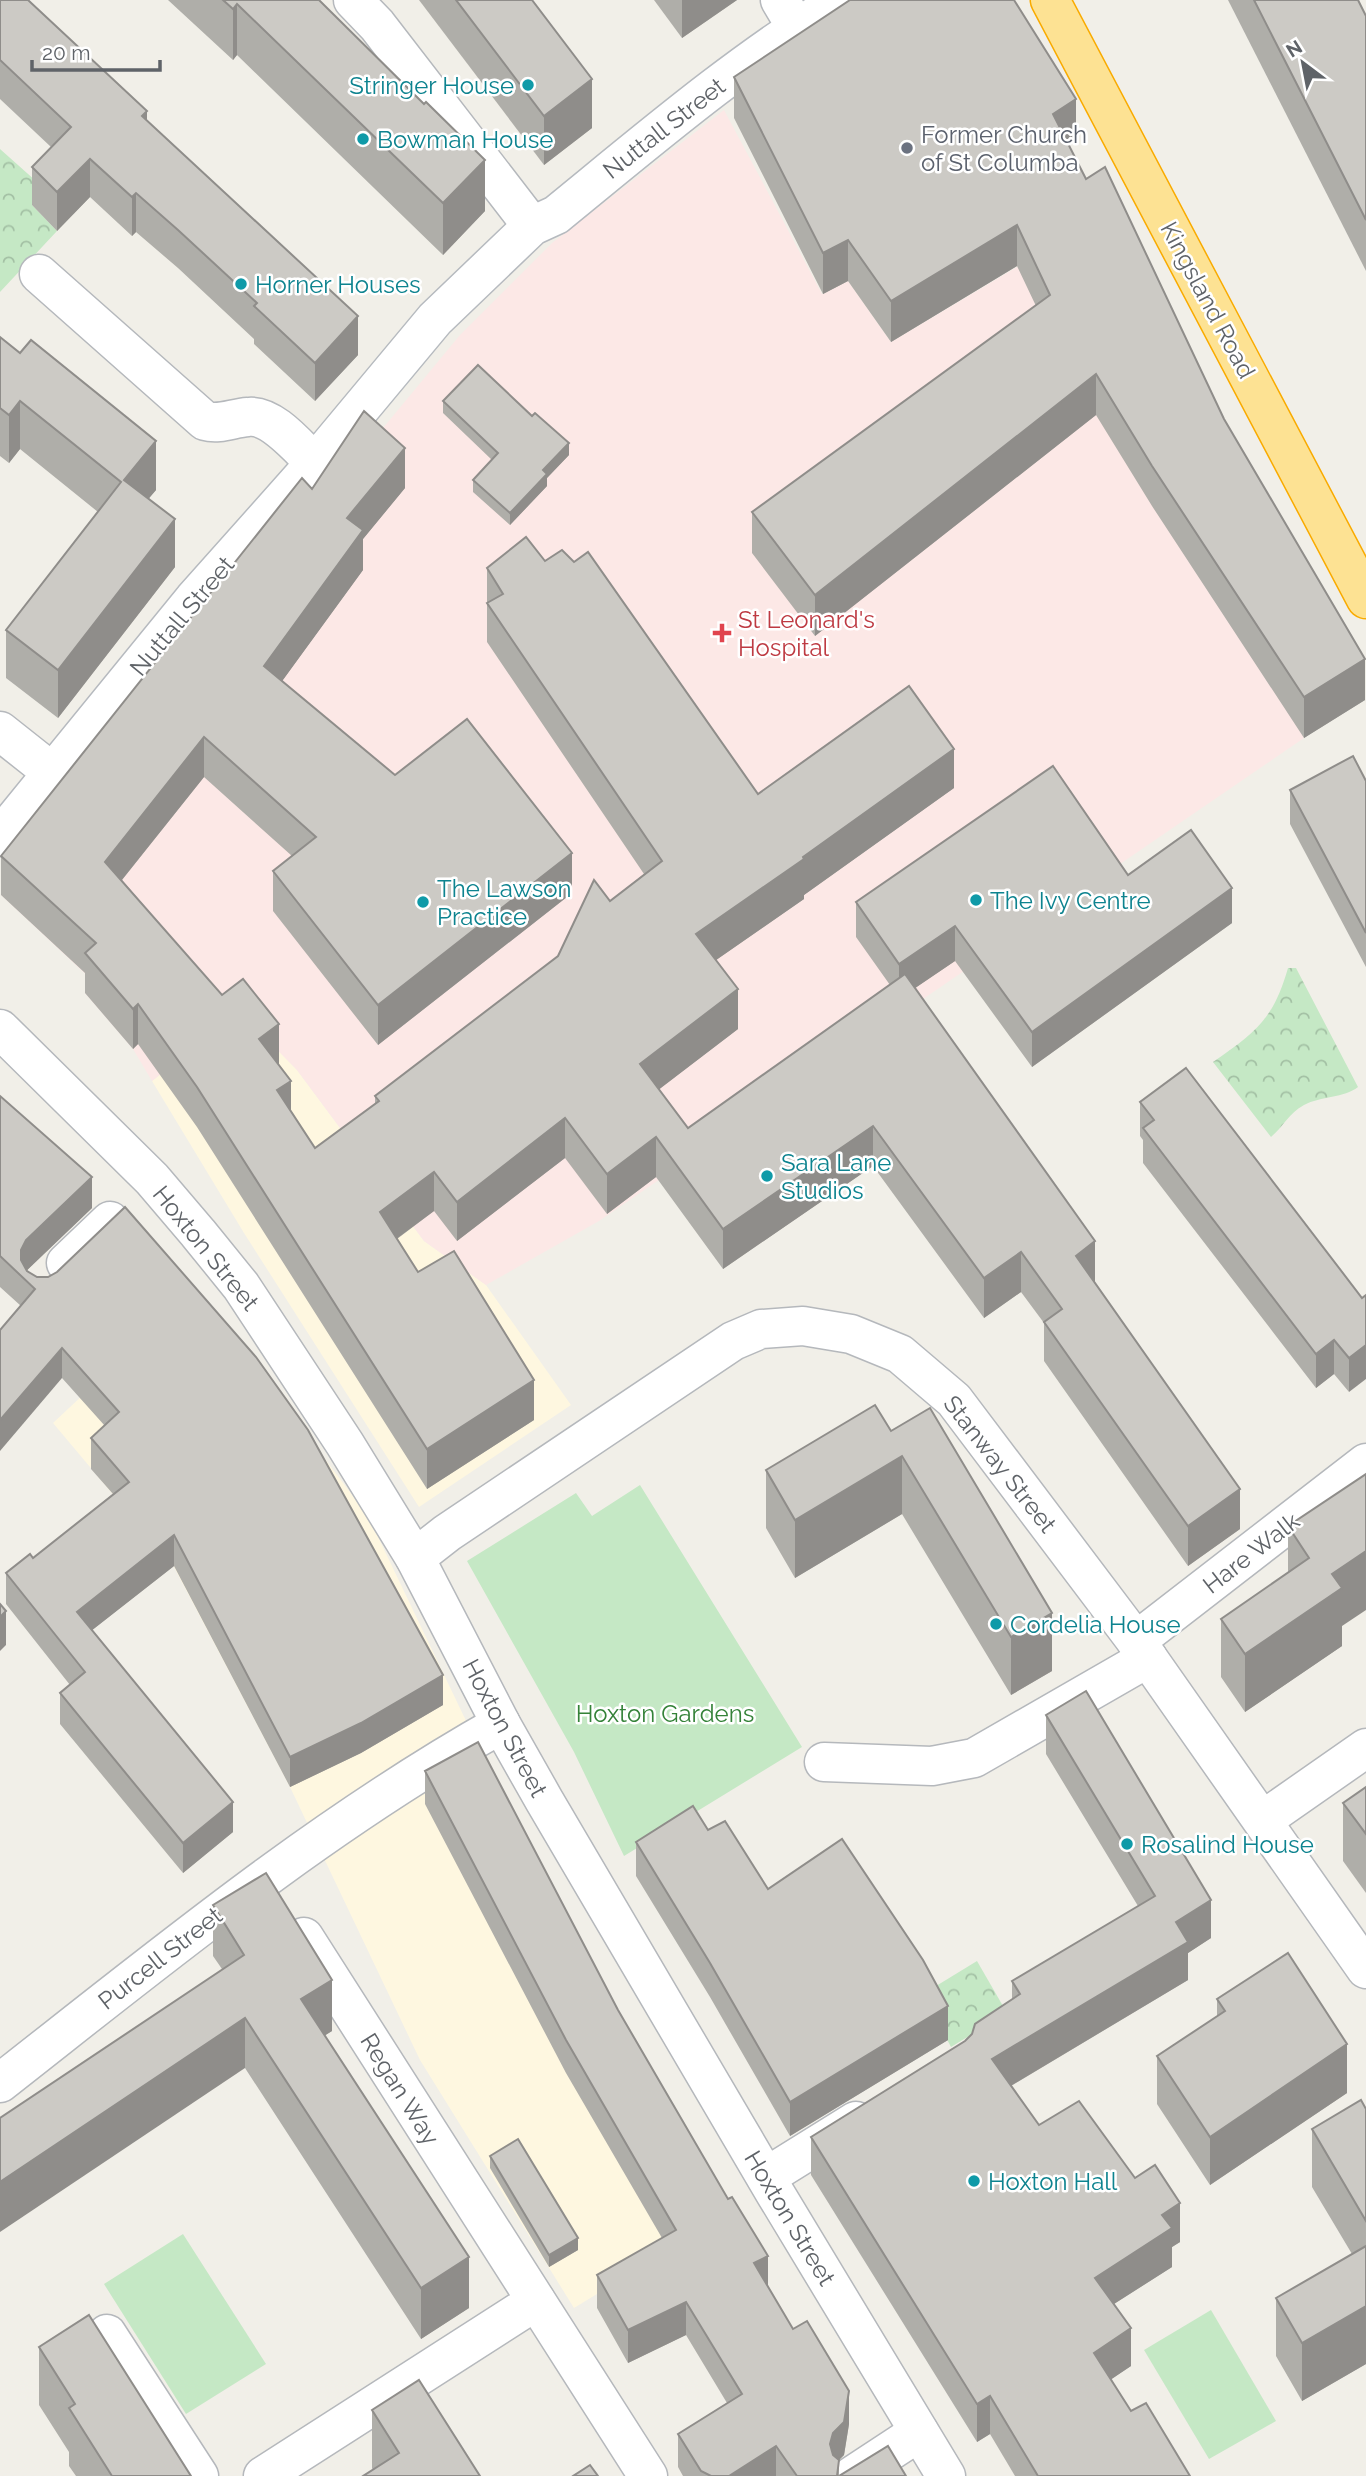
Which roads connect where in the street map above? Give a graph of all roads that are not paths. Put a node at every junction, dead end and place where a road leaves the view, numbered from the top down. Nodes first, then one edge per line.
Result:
1 (353, 0) edge
2 (841, 0) edge
3 (1050, 0) edge
4 (788, 14) edge
5 (532, 226) junction
6 (39, 275) dead end
7 (315, 463) junction
8 (1366, 599) edge
9 (0, 731) edge
10 (53, 773) junction
11 (0, 837) edge
12 (0, 1029) edge
13 (110, 1221) edge
14 (42, 1286) edge
15 (1366, 1463) edge
16 (415, 1558) junction
17 (1142, 1650) junction
18 (501, 1724) junction
19 (1366, 1748) edge
20 (824, 1762) dead end
21 (1263, 1820) junction
22 (265, 1876) junction
23 (1366, 1969) edge
24 (0, 2083) edge
25 (883, 2105) edge
26 (765, 2177) junction
27 (536, 2301) junction
28 (107, 2334) dead end
29 (919, 2432) junction
30 (199, 2476) edge
31 (263, 2476) edge
32 (648, 2476) edge
33 (852, 2476) edge
34 (946, 2476) edge

1 - 5 street
2 - 4 street, Nuttall Street
3 - 8 highway, Kingsland Road
4 - 5 street, Nuttall Street
5 - 7 street, Nuttall Street
6 - 7 street
7 - 10 street, Nuttall Street
9 - 10 street
10 - 11 street, Nuttall Street
12 - 16 street, Hoxton Street
13 - 14 street
15 - 17 street, Hare Walk
16 - 17 street, Stanway Street
16 - 18 street, Hoxton Street
17 - 20 street, Hare Walk
17 - 21 street, Stanway Street
18 - 22 street, Purcell Street
18 - 26 street, Hoxton Street
19 - 21 street
21 - 23 street, Stanway Street
22 - 24 street, Purcell Street
22 - 27 street, Regan Way
25 - 26 street
26 - 29 street, Hoxton Street
27 - 31 street
27 - 32 street, Regan Way
28 - 30 street
29 - 33 street
29 - 34 street, Hoxton Street

